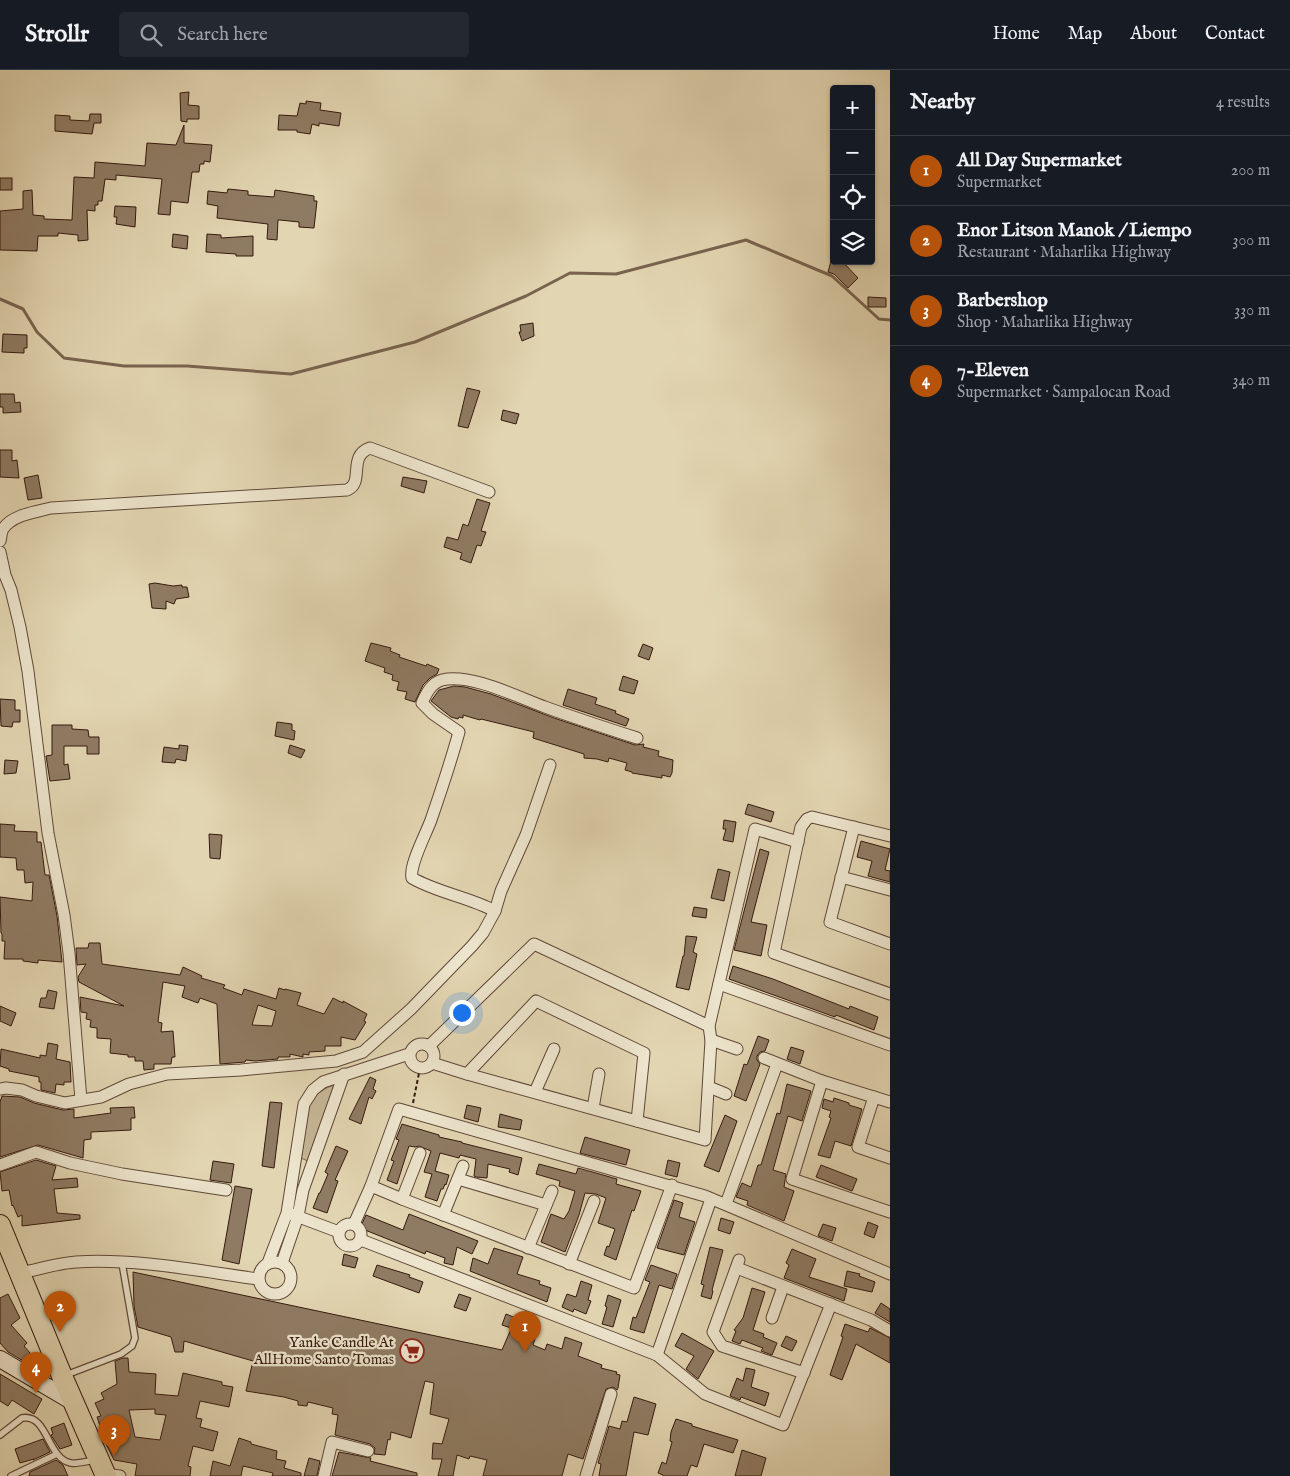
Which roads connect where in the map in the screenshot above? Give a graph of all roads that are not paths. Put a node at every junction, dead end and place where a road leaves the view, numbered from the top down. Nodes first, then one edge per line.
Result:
1 (489, 492) dead end
2 (0, 541) edge
3 (0, 552) edge
4 (636, 738) dead end
5 (550, 764) dead end
6 (854, 828) junction
7 (890, 836) edge
8 (798, 842) junction
9 (841, 876) junction
10 (890, 890) edge
11 (495, 911) junction
12 (890, 944) edge
13 (719, 984) junction
14 (890, 994) edge
15 (709, 1026) junction
16 (711, 1040) junction
17 (890, 1045) edge
18 (429, 1046) junction
19 (554, 1049) dead end
20 (737, 1049) dead end
21 (409, 1054) junction
22 (764, 1058) dead end
23 (432, 1063) junction
24 (777, 1064) junction
25 (344, 1074) junction
26 (467, 1074) junction
27 (599, 1074) dead end
28 (822, 1081) junction
29 (708, 1087) junction
30 (0, 1089) edge
31 (535, 1092) junction
32 (726, 1094) dead end
33 (874, 1097) junction
34 (81, 1100) junction
35 (890, 1102) edge
36 (593, 1108) junction
37 (637, 1121) junction
38 (420, 1153) dead end
39 (890, 1158) edge
40 (0, 1165) edge
41 (463, 1166) dead end
42 (458, 1179) junction
43 (672, 1185) junction
44 (371, 1186) junction
45 (226, 1190) dead end
46 (552, 1191) dead end
47 (402, 1199) junction
48 (711, 1199) junction
49 (594, 1202) dead end
50 (726, 1204) junction
51 (546, 1205) junction
52 (890, 1212) edge
53 (292, 1215) junction
54 (444, 1215) junction
55 (354, 1224) junction
56 (0, 1225) edge
57 (339, 1232) junction
58 (361, 1240) junction
59 (528, 1248) junction
60 (122, 1263) junction
61 (268, 1263) junction
62 (282, 1263) junction
63 (569, 1264) junction
64 (20, 1274) junction
65 (890, 1274) edge
66 (258, 1279) junction
67 (783, 1287) junction
68 (831, 1304) junction
69 (772, 1318) dead end
70 (890, 1331) edge
71 (657, 1356) junction
72 (0, 1359) edge
73 (804, 1373) junction
74 (62, 1376) junction
75 (611, 1394) dead end
76 (74, 1402) junction
77 (0, 1435) edge
78 (368, 1451) dead end
79 (57, 1454) junction
80 (108, 1471) edge
81 (12, 1476) edge
82 (324, 1476) edge
83 (586, 1476) edge

1 - 2 street
3 - 34 street
4 - 11 street
5 - 11 street
6 - 7 street
6 - 8 street
6 - 9 street
8 - 13 street
8 - 14 street
9 - 10 street
9 - 12 street
11 - 34 street
13 - 15 street
13 - 17 street
15 - 16 street
15 - 18 street
16 - 20 street
16 - 29 street
18 - 21 street
18 - 23 street
19 - 31 street
21 - 23 street
21 - 25 street
22 - 24 street
23 - 26 street
24 - 28 street
24 - 50 street
25 - 53 street
25 - 53 street
26 - 31 street
26 - 37 street
27 - 36 street
28 - 33 street
28 - 52 street
29 - 32 street
29 - 37 street
30 - 34 street
31 - 36 street
33 - 35 street
33 - 39 street
36 - 37 street
38 - 47 street
40 - 45 street
41 - 42 street
42 - 51 street
42 - 54 street
43 - 44 street
43 - 48 street
43 - 63 street
44 - 47 street
44 - 55 street
46 - 51 street
47 - 54 street
48 - 50 street
48 - 71 street
49 - 63 street
50 - 65 street
51 - 59 street
53 - 57 street
53 - 61 street
53 - 62 street
54 - 59 street
55 - 57 street
55 - 58 street
56 - 64 highway
57 - 58 street
58 - 71 street
59 - 63 street
60 - 64 street
60 - 66 street
60 - 74 lane
61 - 62 street
61 - 66 street
62 - 66 street
64 - 74 highway
67 - 68 street
67 - 69 street
67 - 73 street
68 - 70 street
68 - 73 street
71 - 73 street
72 - 76 main road
74 - 76 highway
75 - 83 street
76 - 80 highway
77 - 79 lane
78 - 82 street
79 - 80 lane
79 - 81 lane

